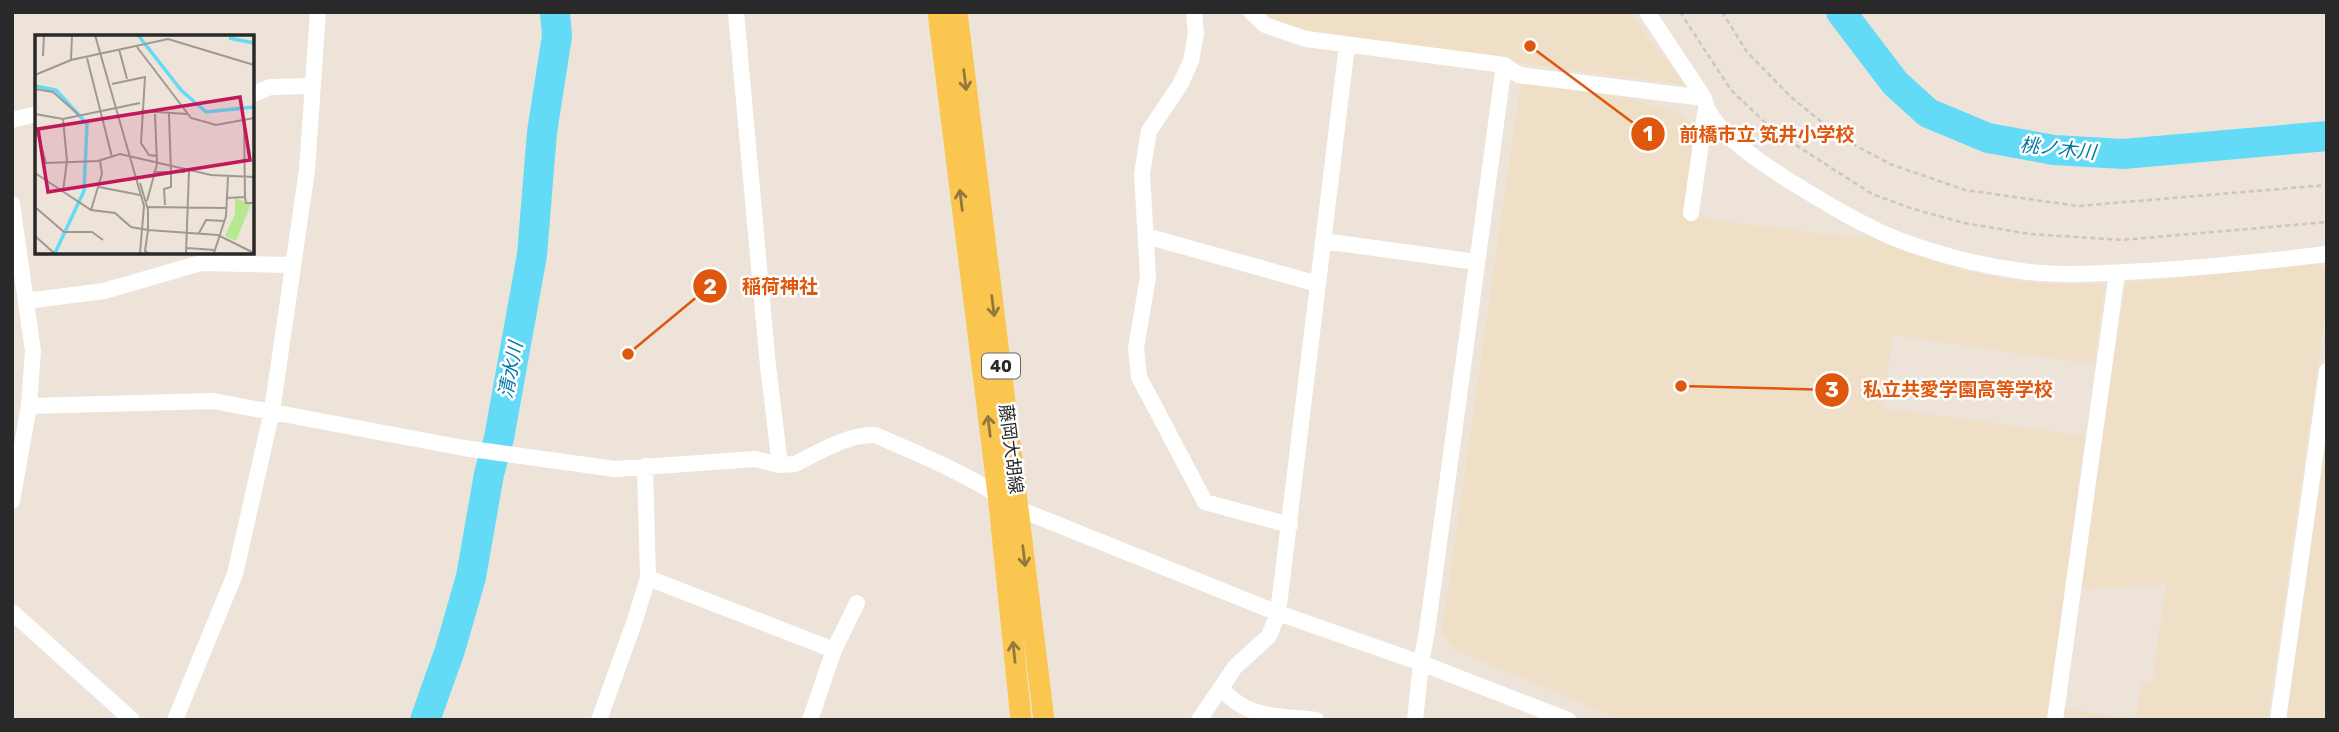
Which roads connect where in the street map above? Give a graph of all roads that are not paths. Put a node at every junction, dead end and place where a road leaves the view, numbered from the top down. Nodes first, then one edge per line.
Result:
1 (318, 12) edge
2 (736, 12) edge
3 (938, 12) edge
4 (957, 12) edge
5 (1194, 12) edge
6 (1251, 12) edge
7 (1647, 12) edge
8 (1348, 46) junction
9 (1504, 65) junction
10 (313, 86) junction
11 (254, 94) edge
12 (1705, 103) junction
13 (35, 114) edge
14 (12, 120) edge
15 (12, 204) edge
16 (1691, 213) dead end
17 (1146, 236) junction
18 (1323, 241) junction
19 (2327, 254) edge
20 (1477, 262) junction
21 (293, 265) junction
22 (2117, 273) junction
23 (1318, 284) junction
24 (26, 301) junction
25 (2327, 371) edge
26 (29, 406) junction
27 (272, 411) junction
28 (780, 465) junction
29 (645, 466) junction
30 (998, 494) junction
31 (12, 501) edge
32 (1018, 509) junction
33 (1290, 525) junction
34 (648, 578) junction
35 (857, 603) dead end
36 (12, 612) edge
37 (1278, 613) junction
38 (834, 650) junction
39 (1420, 663) junction
40 (1222, 689) junction
41 (132, 720) edge
42 (175, 720) edge
43 (599, 720) edge
44 (810, 720) edge
45 (1021, 720) edge
46 (1044, 720) edge
47 (1199, 720) edge
48 (1316, 720) edge
49 (1415, 720) edge
50 (1568, 720) edge
51 (2054, 720) edge
52 (2278, 720) edge

1 - 10 street
2 - 28 street
30 -> 3 main road, 藤岡大胡線 / 40
4 -> 32 main road, 藤岡大胡線 / 40
5 - 17 street
6 - 8 street
7 - 12 street
8 - 9 street
8 - 18 street
9 - 12 street
9 - 20 street
10 - 11 street
10 - 21 street
12 - 16 street
12 - 22 street
13 - 14 street
15 - 24 street
17 - 23 street
17 - 33 street
18 - 20 street
18 - 23 street
19 - 22 street
20 - 39 street
21 - 24 street
21 - 27 street
22 - 51 street
23 - 33 street
24 - 26 street
25 - 52 street
26 - 27 street
26 - 31 street
27 - 29 street
27 - 42 street
28 - 29 street
28 - 30 street
29 - 34 street
30 - 32 street
45 -> 30 main road, 藤岡大胡線 / 40
32 - 37 street
32 -> 46 main road, 藤岡大胡線 / 40
33 - 37 street
34 - 38 street
34 - 43 street
35 - 38 street
36 - 41 street
37 - 39 street
37 - 40 street
38 - 44 street
39 - 49 street
39 - 50 street
40 - 47 street
40 - 48 street

